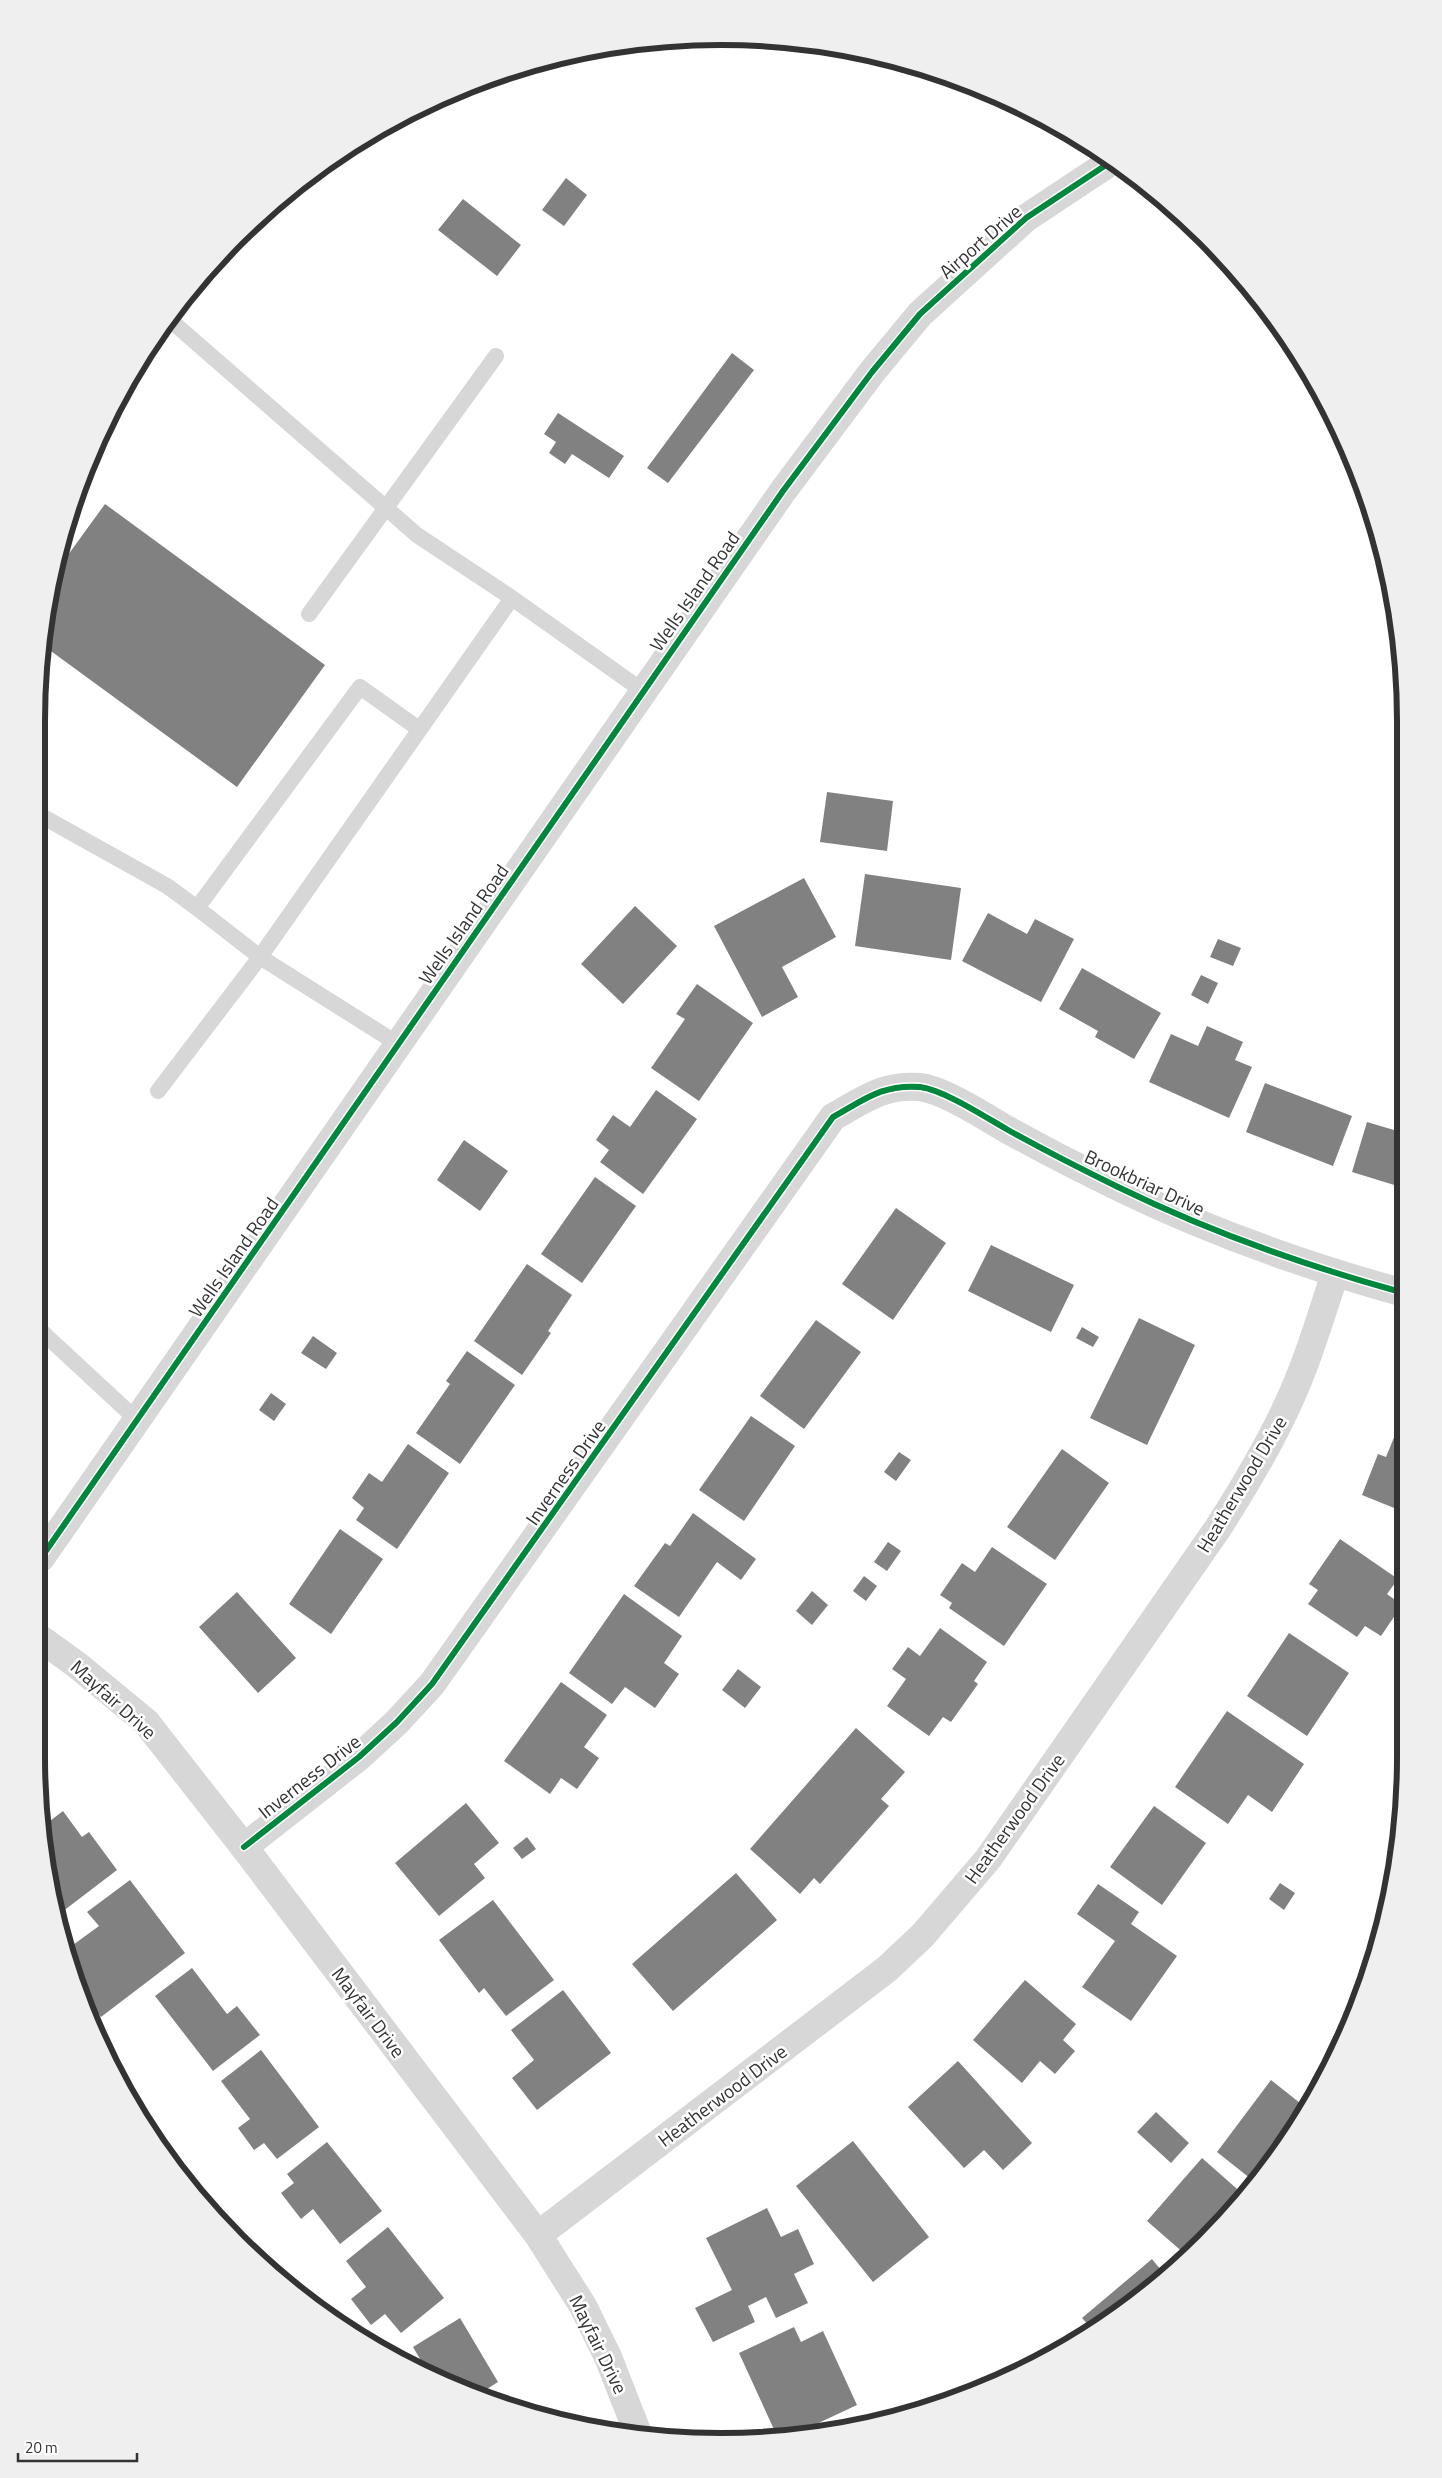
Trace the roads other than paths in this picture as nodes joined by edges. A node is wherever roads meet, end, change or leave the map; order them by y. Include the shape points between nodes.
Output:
1 (1106, 165) edge
2 (920, 314) joint
3 (174, 324) edge
4 (496, 356) dead end
5 (386, 506) junction
6 (512, 598) junction
7 (309, 614) dead end
8 (643, 691) junction
9 (419, 729) junction
10 (45, 818) edge
11 (197, 908) junction
12 (260, 956) junction
13 (398, 1044) junction
14 (882, 1090) joint
15 (158, 1091) dead end
16 (1335, 1274) junction
17 (1397, 1291) edge
18 (45, 1335) edge
19 (137, 1420) junction
20 (45, 1552) edge
21 (45, 1642) edge
22 (244, 1846) junction
23 (538, 2234) junction
24 (636, 2427) edge

1 - 2 street, Airport Drive via 1026,218
2 - 8 street, Wells Island Road via 783,490
3 - 5 lane
4 - 5 lane
5 - 6 lane via 417,535
5 - 7 lane
6 - 8 lane
6 - 9 lane
8 - 13 street, Wells Island Road
9 - 11 lane via 360,687
9 - 12 lane
10 - 11 lane via 167,886
11 - 12 lane
12 - 13 lane
12 - 15 lane
13 - 19 street, Wells Island Road
14 - 16 street, Brookbriar Drive via 922,1087 952,1099 1119,1188 1205,1226
14 - 22 street, Inverness Drive via 833,1117 432,1684 359,1757
16 - 17 street, Brookbriar Drive
16 - 23 street, Heatherwood Drive via 1309,1354 1287,1406 1248,1481 988,1859 923,1936 887,1969
18 - 19 lane
19 - 20 street, Wells Island Road
21 - 22 street, Mayfair Drive via 146,1722
22 - 23 street, Mayfair Drive
23 - 24 street, Mayfair Drive via 583,2306 608,2357

